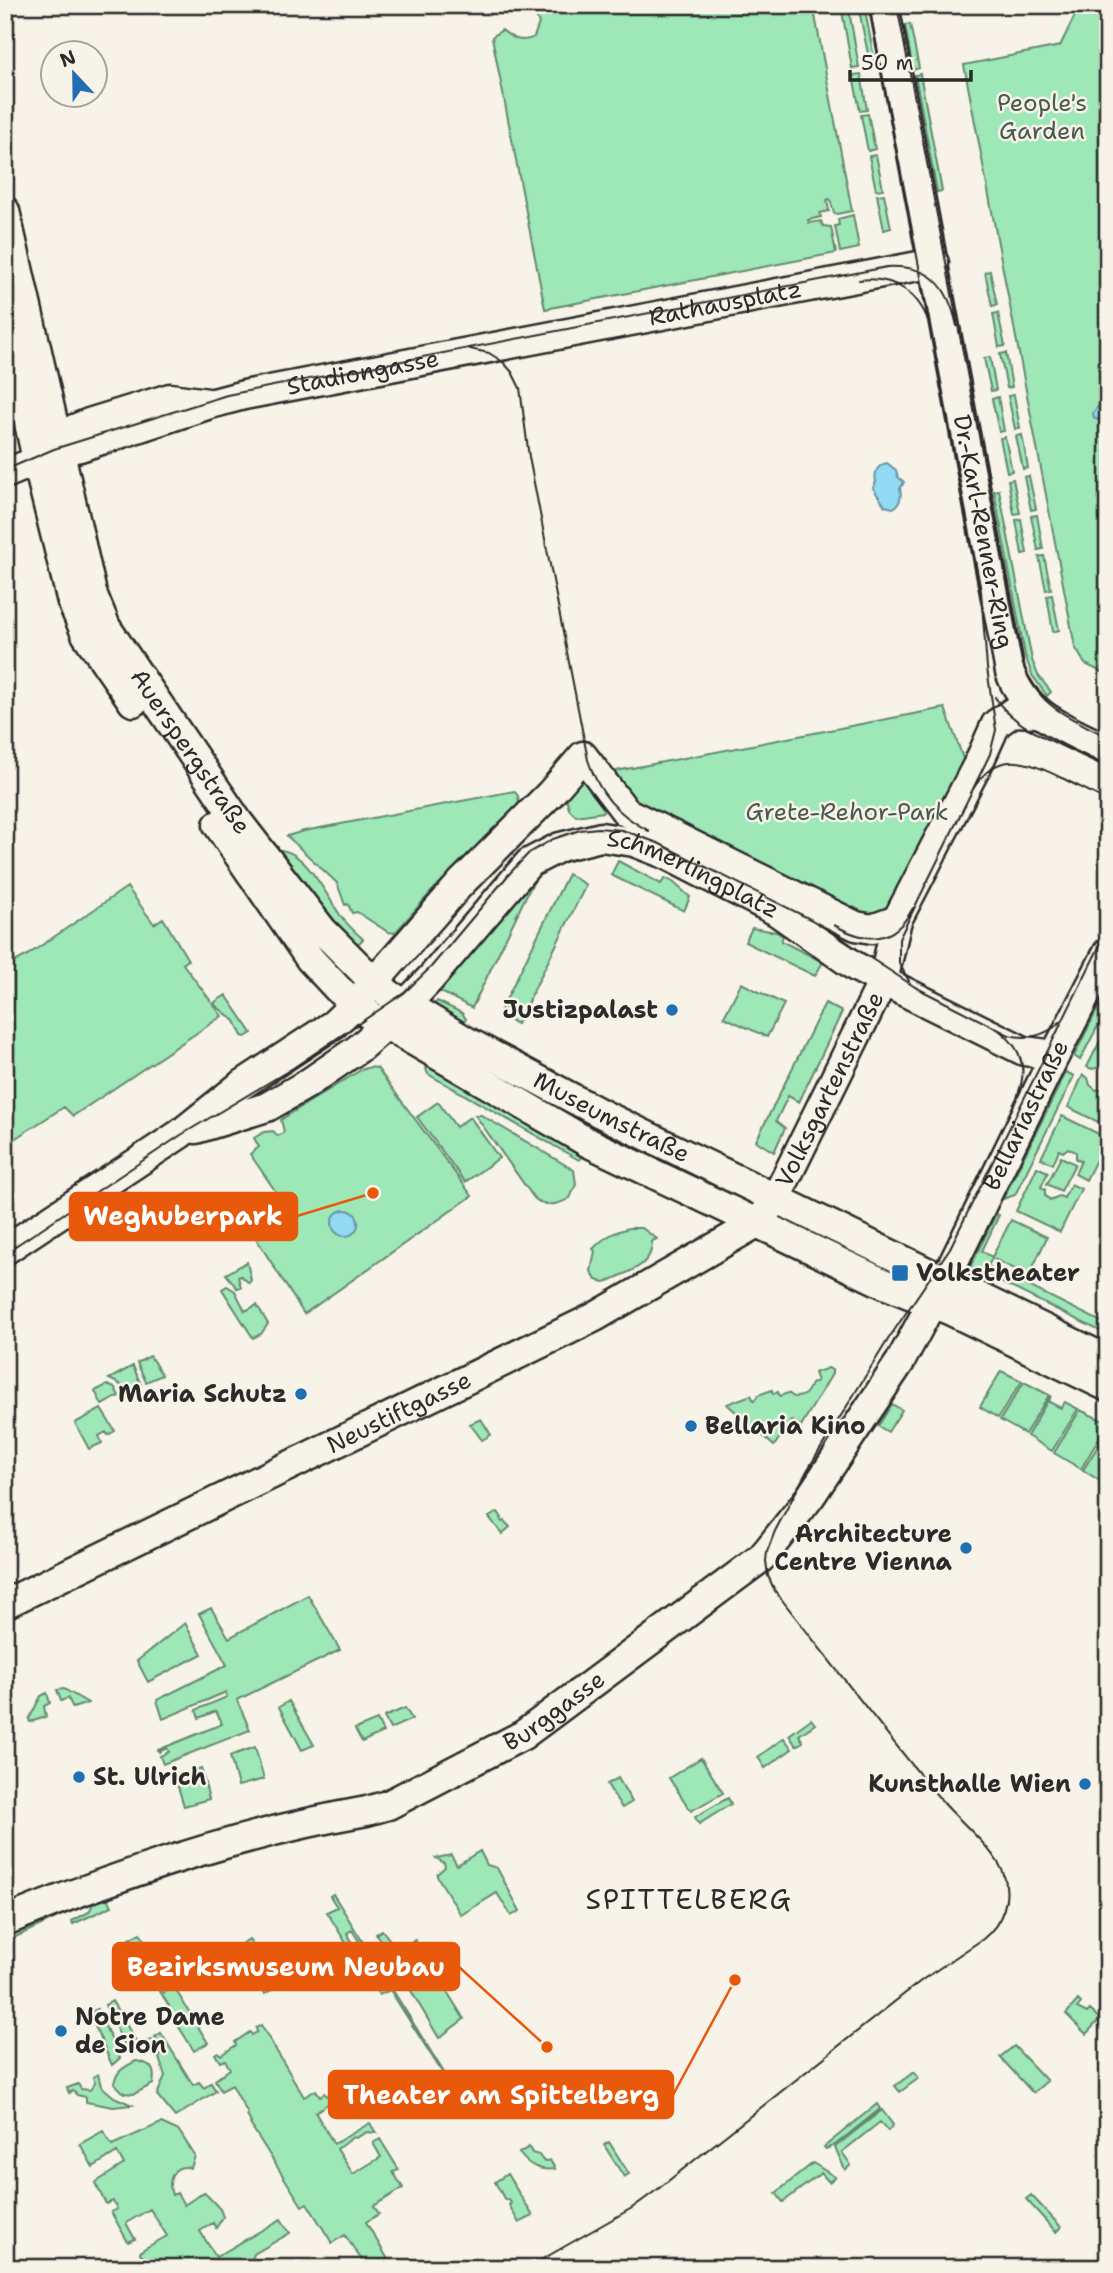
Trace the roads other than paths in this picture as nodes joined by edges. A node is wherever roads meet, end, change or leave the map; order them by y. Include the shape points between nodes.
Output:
1 (884, 5) edge
2 (5, 211) edge
3 (934, 263) junction
4 (5, 314) edge
5 (515, 341) joint
6 (49, 455) junction
7 (5, 474) edge
8 (1037, 713) junction
9 (1108, 750) edge
10 (897, 920) junction
11 (1108, 952) edge
12 (883, 981) junction
13 (374, 982) junction
14 (355, 1004) junction
15 (406, 1005) junction
16 (386, 1025) junction
17 (1055, 1055) junction
18 (180, 1134) junction
19 (776, 1198) junction
20 (821, 1220) junction
21 (757, 1223) junction
22 (5, 1250) edge
23 (939, 1291) junction
24 (1108, 1360) edge
25 (1108, 1387) edge
26 (5, 1604) edge
27 (5, 1921) edge

1 - 3 main road, Dr.-Karl-Renner-Ring
2 - 6 main road
3 - 5 main road, Rathausplatz
3 - 8 main road, Dr.-Karl-Renner-Ring via 1010,672 1019,693
4 - 6 main road
5 - 6 main road, Stadiongasse via 210,404 170,398 74,429
6 - 7 main road
6 - 13 main road, Auerspergstraße via 106,627 239,823 323,931
6 - 14 main road, Auerspergstraße via 72,602 86,635 297,941
8 - 9 main road, Dr.-Karl-Renner-Ring
8 - 10 main road via 1013,712 996,724
10 - 12 main road
10 - 13 main road, Schmerlingplatz via 872,929 856,926 626,812 583,756
11 - 17 main road, Bellariastraße
12 - 15 main road, Schmerlingplatz via 736,889 645,846 601,837 560,847 529,863
12 - 17 main road, Schmerlingplatz via 1024,1051
12 - 19 main road, Volksgartenstraße
13 - 14 main road
13 - 15 main road, Auerspergstraße
14 - 16 main road, Museumstraße
14 - 18 main road via 321,1034 240,1086
15 - 16 main road, Schmerlingplatz
15 - 19 main road, Museumstraße via 600,1113
16 - 18 main road, Schmerlingplatz via 345,1058 267,1107
16 - 21 main road, Museumstraße via 587,1142
17 - 23 main road, Bellariastraße
18 - 22 main road
19 - 20 main road, Museumstraße
19 - 21 main road, Neustiftgasse
20 - 21 main road, Museumstraße
20 - 23 main road, Museumstraße
21 - 23 main road, Museumstraße via 887,1285
21 - 26 main road, Neustiftgasse via 595,1317
23 - 24 main road
23 - 25 main road
23 - 27 main road, Burggasse via 900,1362 810,1497 761,1558 523,1735 388,1805 148,1866

